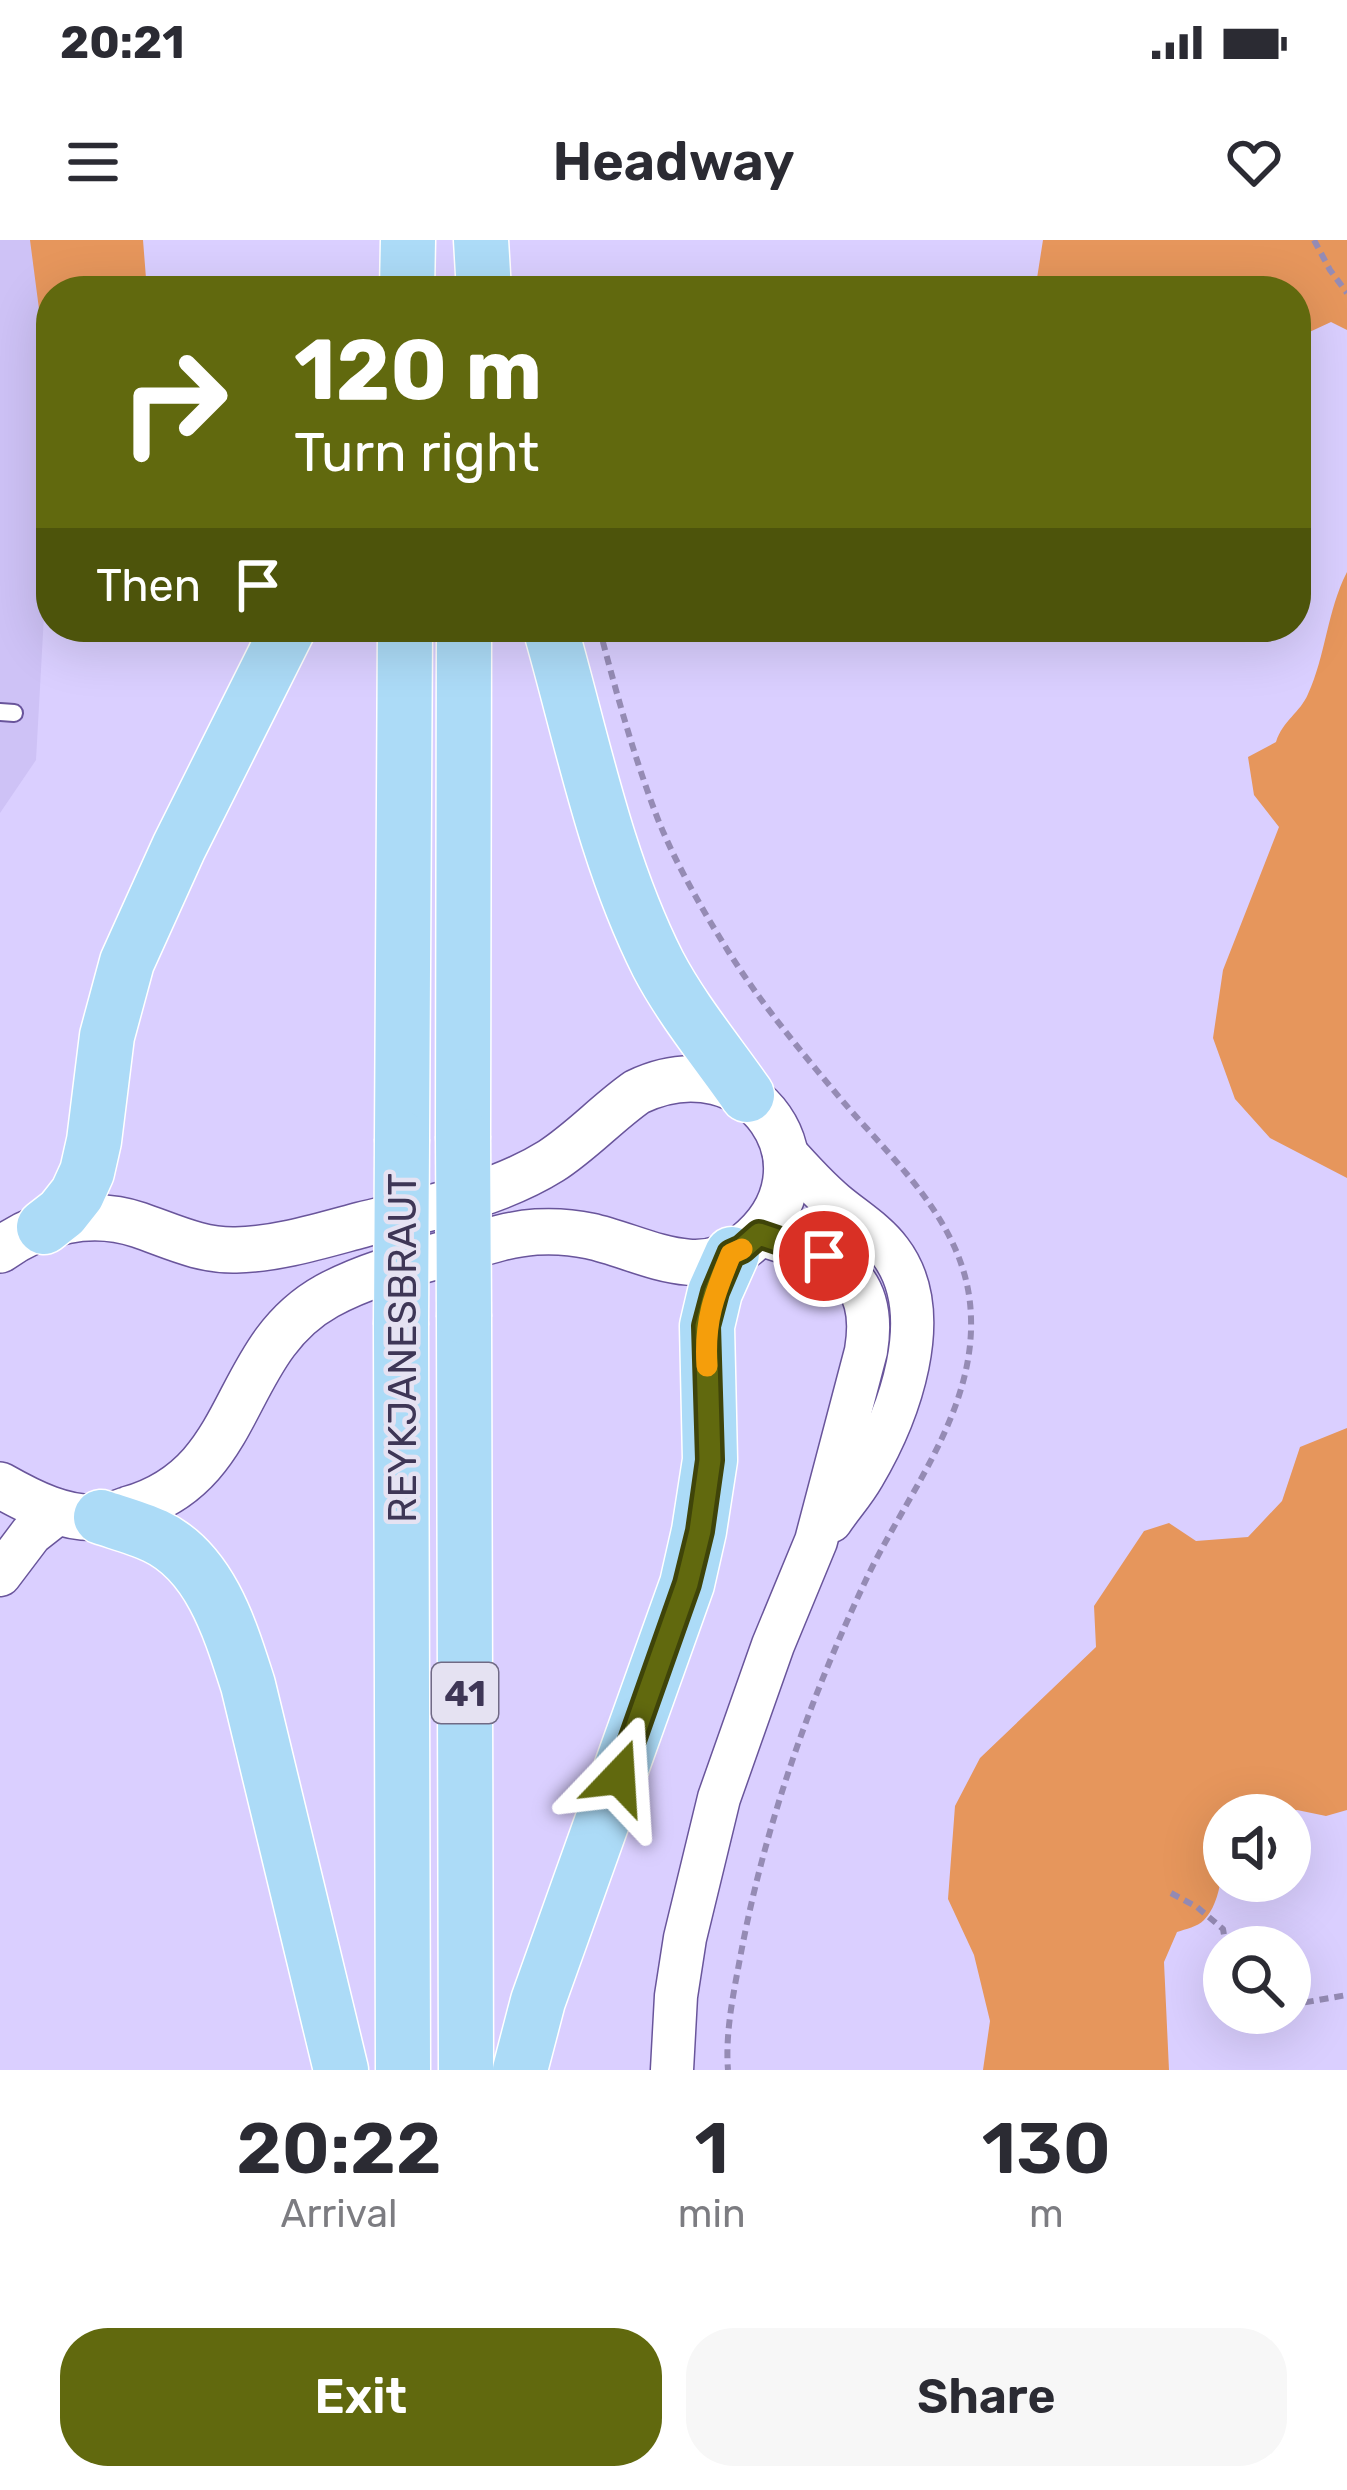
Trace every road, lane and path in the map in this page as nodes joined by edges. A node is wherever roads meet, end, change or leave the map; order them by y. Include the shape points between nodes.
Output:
1 (466, 240) edge
2 (481, 240) edge
3 (1314, 240) edge
4 (466, 276) edge
5 (483, 276) edge
6 (1347, 293) edge
7 (282, 642) edge
8 (405, 642) edge
9 (464, 642) edge
10 (554, 642) edge
11 (604, 642) edge
12 (747, 1095) junction
13 (784, 1151) junction
14 (22, 1238) edge
15 (745, 1244) junction
16 (0, 1484) edge
17 (80, 1515) junction
18 (816, 1541) junction
19 (0, 1575) edge
20 (1171, 1893) dead end
21 (1219, 1926) edge
22 (1347, 1995) edge
23 (1311, 2002) edge
24 (341, 2070) edge
25 (403, 2070) edge
26 (466, 2070) edge
27 (520, 2070) edge
28 (672, 2070) edge
29 (728, 2070) edge

1 - 4 highway
2 - 5 highway
3 - 6 path
7 - 14 highway via 128,962 107,1036 87,1172 62,1213
8 - 25 highway, REYKJANESBRAUT / 41, bridge
9 - 26 highway, REYKJANESBRAUT / 41, bridge
10 - 12 highway via 635,916 660,969
11 - 29 path via 655,812 688,880 779,1024 938,1212 963,1265 971,1318 950,1422 864,1583 782,1790 752,1897
12 - 13 main road via 777,1129
12 - 14 main road via 714,1079 652,1085 509,1184 266,1247 206,1247 99,1217
13 - 15 main road via 780,1200
13 - 18 street via 890,1250 913,1327 891,1418 862,1478
15 - 17 main road via 701,1262 665,1261 591,1236 535,1232 351,1285 277,1338 220,1442 188,1481 148,1504
15 - 18 street via 824,1256 857,1282 868,1312 866,1351
15 - 27 highway via 715,1292 706,1326 710,1460 687,1584
16 - 17 main road
17 - 19 street via 32,1534
17 - 24 highway via 159,1537 213,1595 259,1731
18 - 28 street via 719,1798 685,1938
20 - 21 path
22 - 23 path

